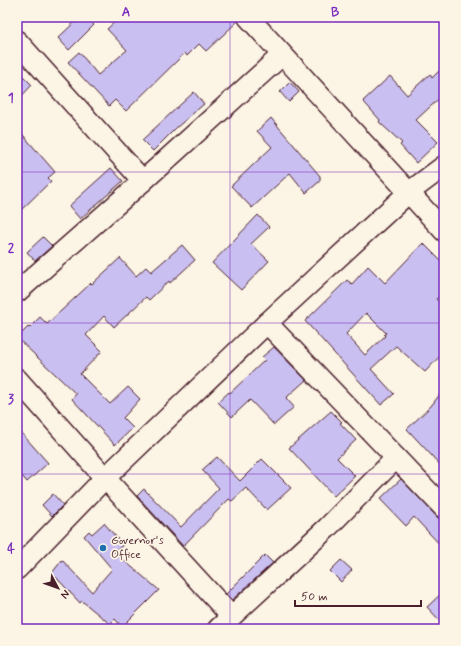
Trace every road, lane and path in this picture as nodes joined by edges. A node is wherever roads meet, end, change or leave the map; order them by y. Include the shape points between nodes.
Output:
1 (248, 17) edge
2 (17, 41) edge
3 (282, 55) junction
4 (444, 166) edge
5 (143, 181) junction
6 (408, 193) junction
7 (444, 231) edge
8 (17, 292) edge
9 (267, 323) junction
10 (17, 379) edge
11 (396, 458) junction
12 (105, 478) junction
13 (444, 508) edge
14 (17, 569) edge
15 (225, 622) edge

1 - 3 street
2 - 5 street
3 - 5 street
3 - 6 street
4 - 6 street
5 - 8 street
6 - 7 street
6 - 9 street
9 - 11 street
9 - 12 street
10 - 12 street
11 - 13 street
11 - 15 street via 327,528
12 - 14 street
12 - 15 street

